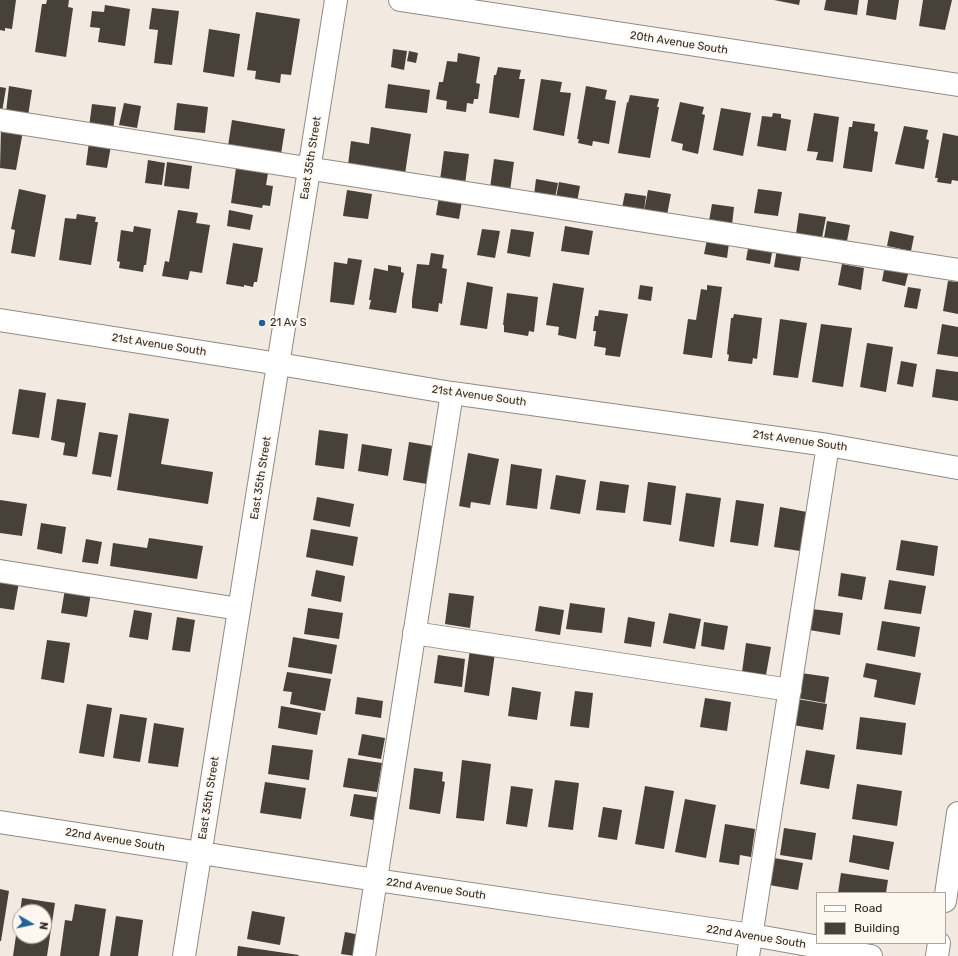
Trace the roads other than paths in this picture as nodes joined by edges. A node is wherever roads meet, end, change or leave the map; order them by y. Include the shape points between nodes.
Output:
1 (336, 0) edge
2 (400, 0) edge
3 (958, 85) edge
4 (0, 120) edge
5 (310, 169) junction
6 (958, 270) edge
7 (0, 320) edge
8 (279, 364) junction
9 (452, 393) junction
10 (828, 445) junction
11 (958, 468) edge
12 (0, 571) edge
13 (239, 609) junction
14 (414, 633) junction
15 (790, 690) junction
16 (958, 812) edge
17 (0, 822) edge
18 (200, 853) junction
19 (376, 880) junction
20 (946, 894) edge
21 (939, 944) edge
22 (750, 946) edge
23 (184, 956) edge
24 (364, 956) edge
25 (871, 956) edge
26 (937, 956) edge

1 - 5 street, East 35th Street
2 - 3 street, 20th Avenue South
4 - 5 street
5 - 6 street
5 - 8 street, East 35th Street
7 - 8 street, 21st Avenue South
8 - 9 street, 21st Avenue South
8 - 13 street, East 35th Street
9 - 10 street, 21st Avenue South
9 - 14 street
10 - 11 street, 21st Avenue South
10 - 15 street
12 - 13 street
13 - 18 street, East 35th Street
14 - 15 street
14 - 19 street
15 - 22 street
16 - 20 street
17 - 18 street, 22nd Avenue South
18 - 19 street, 22nd Avenue South
18 - 23 street, East 35th Street
19 - 22 street, 22nd Avenue South
19 - 24 street
21 - 26 street
22 - 25 street, 22nd Avenue South

